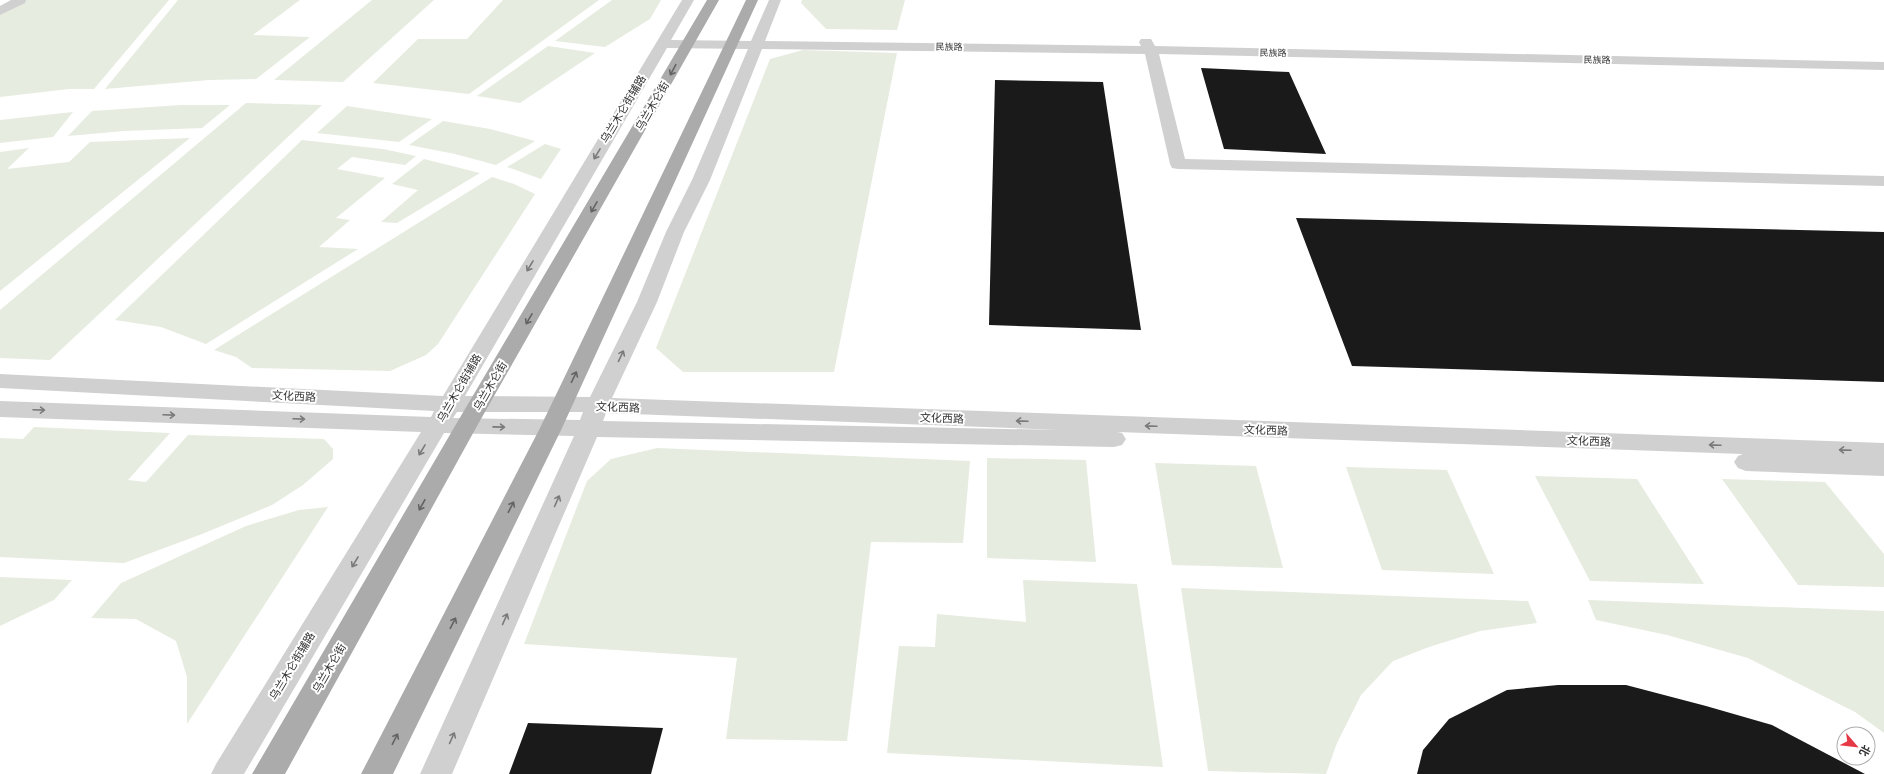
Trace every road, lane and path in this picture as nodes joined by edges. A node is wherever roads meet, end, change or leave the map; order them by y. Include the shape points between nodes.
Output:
1 (20, 0) edge
2 (688, 0) edge
3 (713, 0) edge
4 (752, 0) edge
5 (775, 0) edge
6 (0, 11) edge
7 (678, 38) junction
8 (733, 39) junction
9 (758, 40) junction
10 (1148, 46) junction
11 (1875, 60) edge
12 (1884, 66) edge
13 (1884, 78) edge
14 (1884, 182) edge
15 (0, 381) edge
16 (480, 403) junction
17 (449, 404) junction
18 (560, 404) junction
19 (597, 406) junction
20 (0, 409) edge
21 (438, 424) junction
22 (466, 426) junction
23 (551, 428) junction
24 (589, 428) junction
25 (1884, 451) edge
26 (1884, 467) edge
27 (227, 774) edge
28 (268, 774) edge
29 (377, 774) edge
30 (436, 774) edge

1 - 6 street
2 - 7 street, 乌兰木仑街辅路
3 - 7 main road, 乌兰木仑街
4 - 8 main road
5 - 9 street
7 - 8 street, 民族路
7 -> 16 main road, 乌兰木仑街 via 663,88
7 -> 17 street, 乌兰木仑街辅路
8 - 9 street, 民族路
18 -> 8 main road via 607,311
9 - 10 street, 民族路
19 -> 9 street via 701,180
10 - 11 street, 民族路
10 - 11 street, 民族路 via 1851,56
10 - 14 street via 1178,164
11 - 12 street
11 - 13 street
15 - 17 street, 文化西路
16 - 17 street, 文化西路
16 - 18 street, 文化西路
16 - 22 main road, 乌兰木仑街
17 - 21 street, 乌兰木仑街辅路
18 - 19 street, 文化西路
18 - 23 main road
19 - 24 street
25 -> 19 street, 文化西路
20 -> 21 street, 文化西路
21 - 22 street, 文化西路
21 -> 27 street, 乌兰木仑街辅路
22 -> 23 street, 文化西路
22 -> 28 main road, 乌兰木仑街
23 - 24 street, 文化西路
29 -> 23 main road
24 - 26 street, 文化西路 via 1292,443
30 -> 24 street

